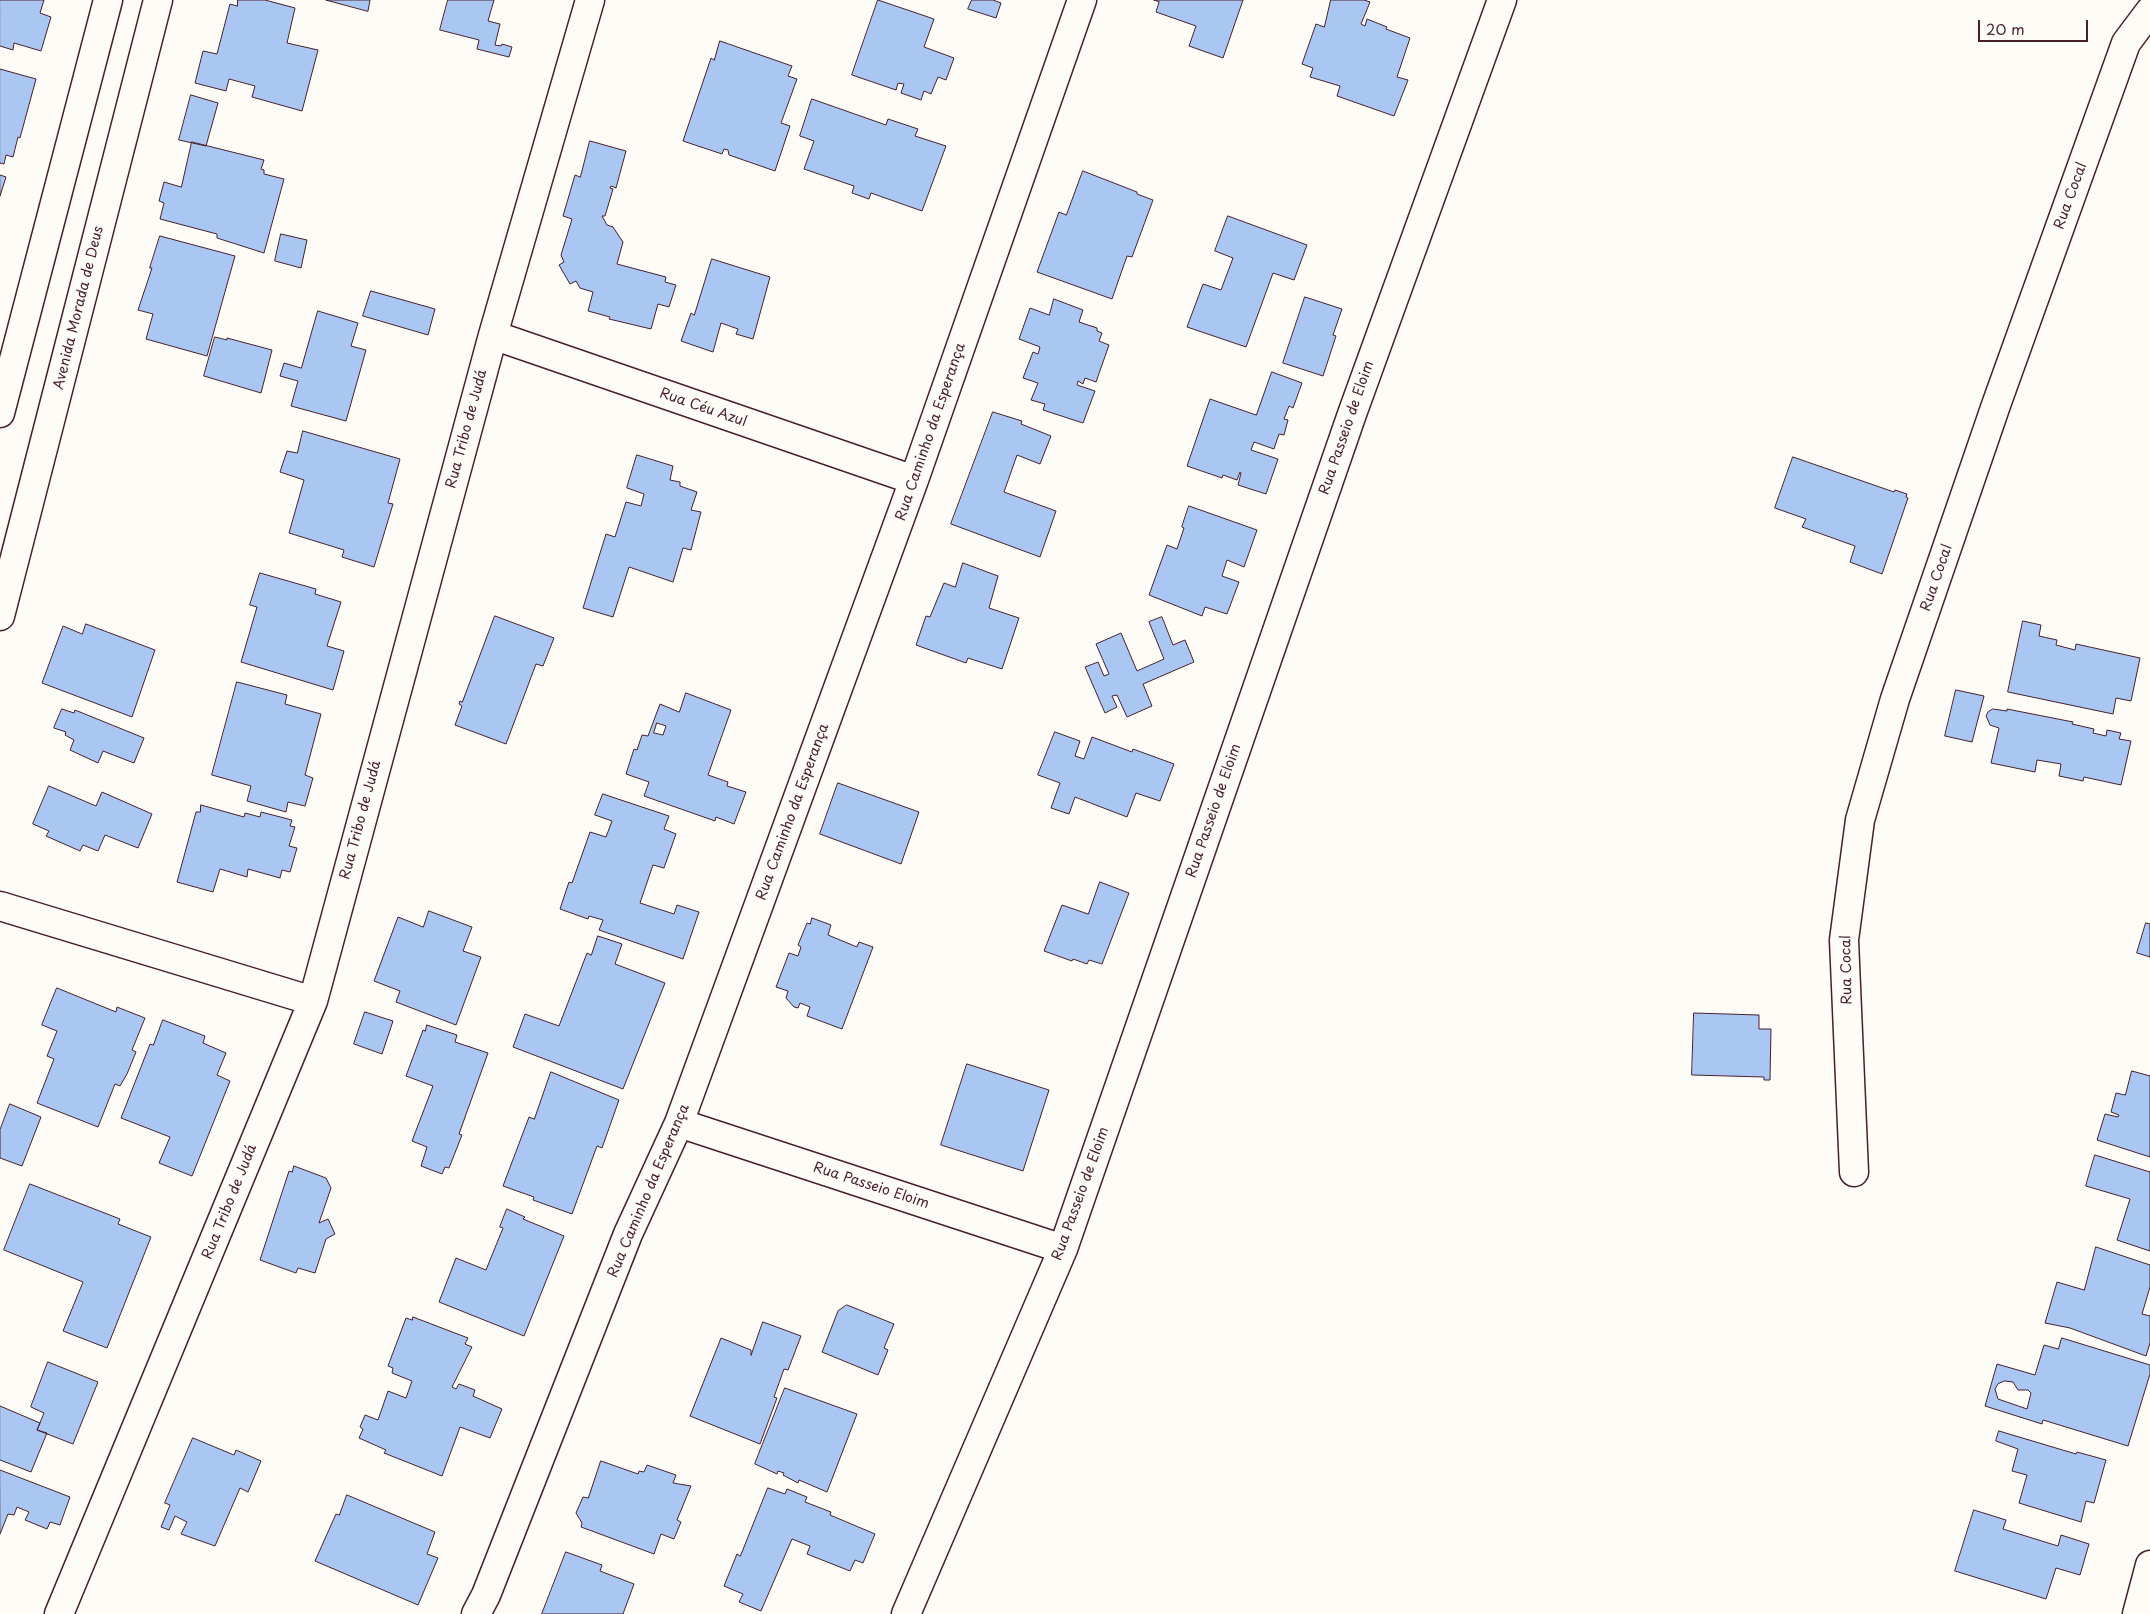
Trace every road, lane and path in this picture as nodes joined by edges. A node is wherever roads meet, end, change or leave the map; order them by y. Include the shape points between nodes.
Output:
1 (108, 0) edge
2 (158, 0) edge
3 (590, 0) edge
4 (1082, 0) edge
5 (1502, 0) edge
6 (2150, 11) edge
7 (493, 335) junction
8 (0, 413) edge
9 (914, 480) junction
10 (0, 616) edge
11 (0, 906) edge
12 (313, 1001) junction
13 (679, 1123) junction
14 (1854, 1172) dead end
15 (1063, 1249) junction
16 (2150, 1565) edge
17 (59, 1614) edge
18 (476, 1614) edge
19 (906, 1614) edge
20 (2137, 1614) edge

1 - 8 street
2 - 10 street, Avenida Morada de Deus
3 - 7 street, Rua Tribo de Judá
4 - 9 street, Rua Caminho da Esperança
5 - 15 street, Rua Passeio de Eloim via 1352,414
6 - 14 street, Rua Cocal via 2126,43 2003,386 1895,700 1860,820 1844,940
7 - 9 street, Rua Céu Azul
7 - 12 street, Rua Tribo de Judá
9 - 13 street, Rua Caminho da Esperança
11 - 12 street
12 - 17 street, Rua Tribo de Judá
13 - 15 street, Rua Passeio Eloim
13 - 18 street, Rua Caminho da Esperança via 628,1234
15 - 19 street, Rua Passeio de Eloim
16 - 20 street

